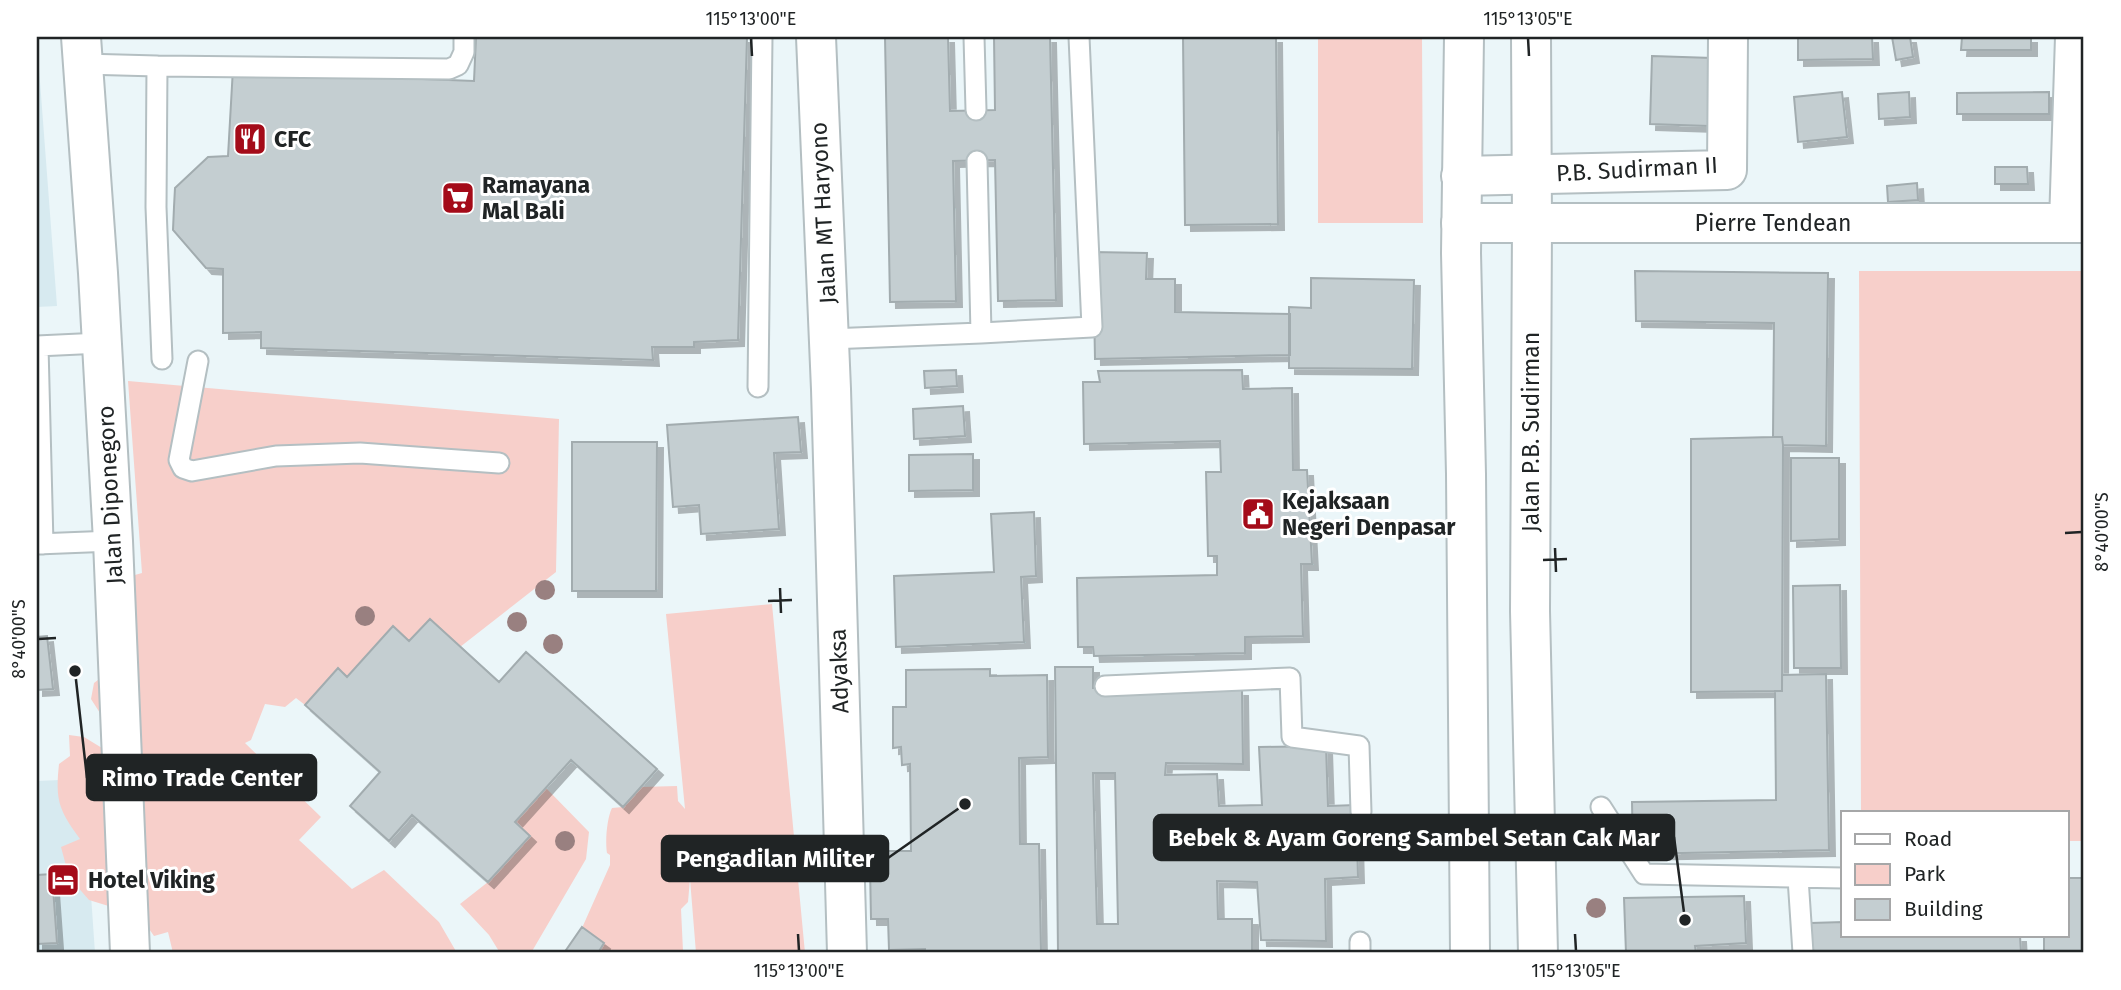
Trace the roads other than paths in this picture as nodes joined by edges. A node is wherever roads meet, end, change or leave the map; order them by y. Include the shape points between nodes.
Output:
1 (464, 37) edge
2 (762, 37) edge
3 (816, 37) edge
4 (974, 37) edge
5 (1079, 37) edge
6 (1464, 37) edge
7 (1531, 37) edge
8 (1728, 37) edge
9 (2075, 37) edge
10 (82, 50) edge
11 (157, 66) junction
12 (976, 110) dead end
13 (977, 161) dead end
14 (1531, 174) junction
15 (1461, 176) junction
16 (1461, 223) junction
17 (2076, 223) edge
18 (1532, 224) junction
19 (981, 333) junction
20 (829, 339) junction
21 (101, 343) junction
22 (37, 346) edge
23 (162, 359) dead end
24 (198, 361) dead end
25 (758, 387) dead end
26 (831, 389) joint
27 (499, 463) dead end
28 (113, 541) junction
29 (40, 544) edge
30 (1105, 686) dead end
31 (1601, 807) dead end
32 (1361, 813) dead end
33 (1798, 878) junction
34 (1841, 878) edge
35 (130, 953) edge
36 (847, 953) edge
37 (1470, 953) edge
38 (1538, 953) edge
39 (1803, 953) edge

1 - 11 lane via 458,65 449,69
2 - 25 lane
3 - 20 main road, Jalan MT Haryono
4 - 12 lane
5 - 19 lane via 1092,327
6 - 15 main road
7 - 14 main road, Jalan P.B. Sudirman
8 - 14 main road, P.B. Sudirman II via 1727,170
9 - 17 main road
10 - 11 lane
10 - 21 main road, Jalan Diponegoro
11 - 23 lane
13 - 19 lane
14 - 15 main road, P.B. Sudirman II
14 - 18 main road, Jalan P.B. Sudirman
15 - 16 main road
16 - 18 main road, Pierre Tendean
16 - 37 main road
17 - 18 main road, Pierre Tendean
18 - 38 main road, Jalan P.B. Sudirman via 1530,611
19 - 20 lane
20 - 26 main road, Jalan MT Haryono
21 - 22 lane
21 - 28 main road, Jalan Diponegoro
22 - 29 lane
24 - 27 lane via 180,460 183,468 192,471 275,456 360,453
26 - 36 main road, Adyaksa
28 - 29 lane
28 - 35 main road, Jalan Diponegoro
30 - 32 lane via 1290,678 1292,737 1359,746
31 - 33 lane via 1644,874
33 - 34 lane
33 - 39 lane

